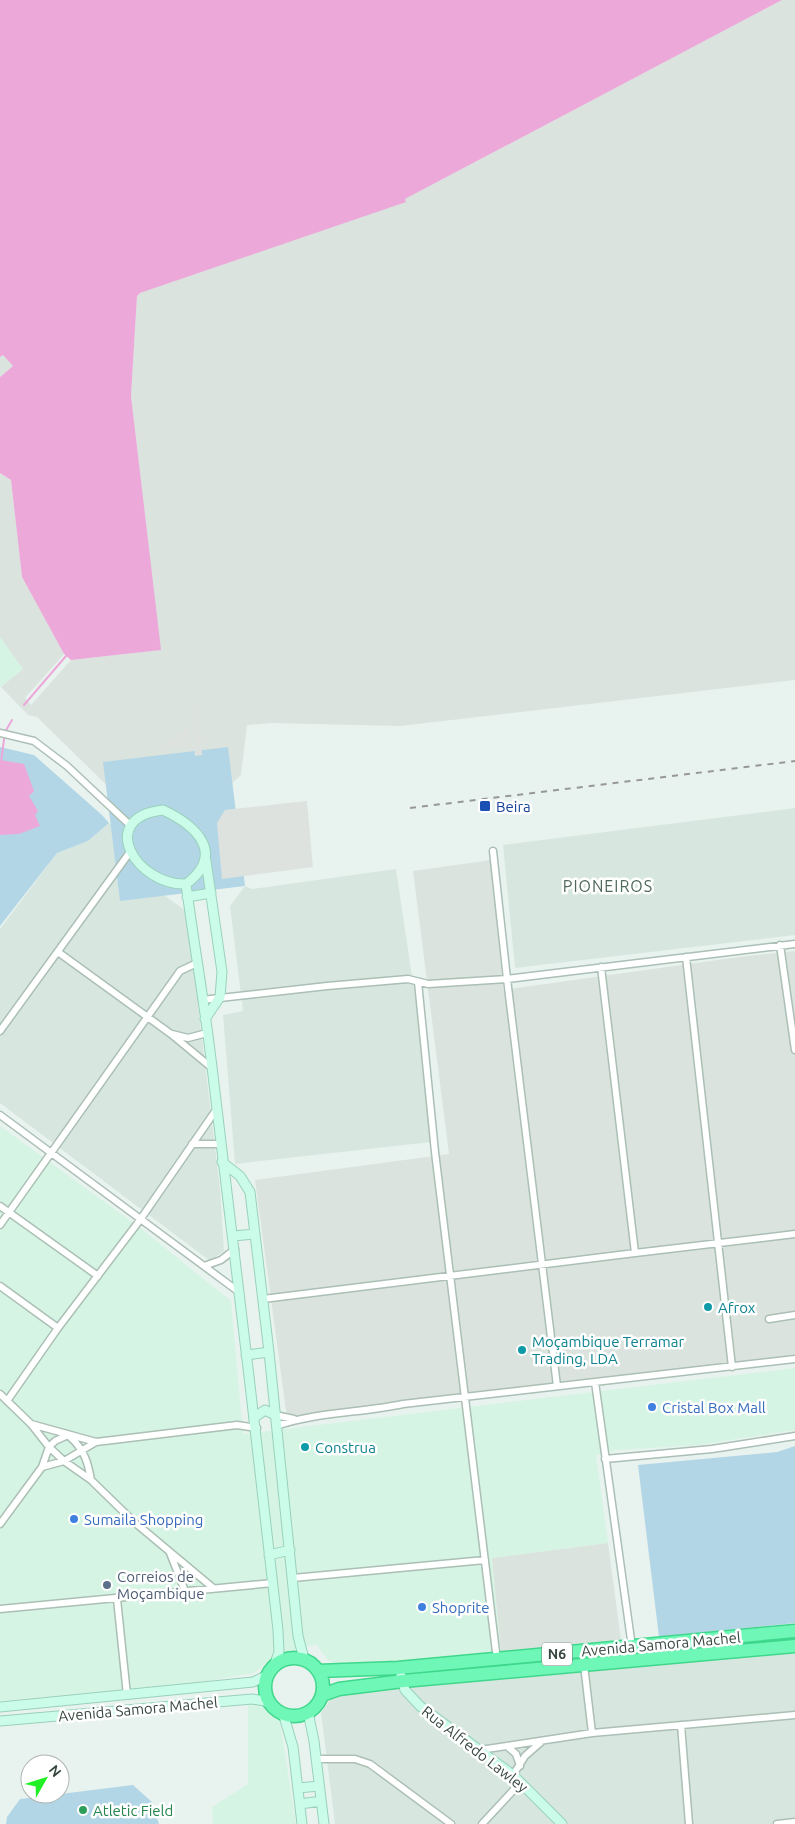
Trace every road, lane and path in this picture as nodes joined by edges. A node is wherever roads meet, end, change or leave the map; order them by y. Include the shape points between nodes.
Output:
1 (0, 733) edge
2 (131, 826) junction
3 (493, 851) dead end
4 (130, 852) junction
5 (205, 858) junction
6 (186, 884) junction
7 (211, 893) junction
8 (188, 897) junction
9 (795, 944) edge
10 (780, 945) junction
11 (58, 952) junction
12 (686, 957) junction
13 (197, 963) junction
14 (601, 967) junction
15 (507, 979) junction
16 (418, 982) junction
17 (220, 997) junction
18 (202, 1000) junction
19 (148, 1018) junction
20 (205, 1019) junction
21 (0, 1031) edge
22 (207, 1033) junction
23 (171, 1034) junction
24 (795, 1050) edge
25 (212, 1068) junction
26 (216, 1110) junction
27 (0, 1115) edge
28 (192, 1144) junction
29 (220, 1144) junction
30 (51, 1154) junction
31 (222, 1162) junction
32 (0, 1206) edge
33 (9, 1213) junction
34 (140, 1220) junction
35 (0, 1224) edge
36 (255, 1234) junction
37 (795, 1234) edge
38 (233, 1236) junction
39 (717, 1243) junction
40 (235, 1249) junction
41 (635, 1253) junction
42 (544, 1264) junction
43 (204, 1266) junction
44 (451, 1275) junction
45 (98, 1276) junction
46 (0, 1286) edge
47 (239, 1292) junction
48 (263, 1299) junction
49 (795, 1315) edge
50 (769, 1319) dead end
51 (58, 1328) junction
52 (269, 1352) junction
53 (246, 1354) junction
54 (795, 1359) edge
55 (732, 1367) junction
56 (596, 1382) junction
57 (558, 1386) junction
58 (0, 1394) edge
59 (466, 1398) junction
60 (7, 1401) junction
61 (275, 1415) junction
62 (255, 1417) junction
63 (295, 1419) junction
64 (31, 1424) junction
65 (237, 1425) junction
66 (266, 1430) junction
67 (68, 1435) junction
68 (795, 1436) edge
69 (96, 1442) junction
70 (49, 1447) junction
71 (82, 1450) junction
72 (605, 1459) junction
73 (64, 1461) junction
74 (42, 1467) junction
75 (91, 1480) junction
76 (0, 1524) edge
77 (290, 1550) junction
78 (170, 1552) junction
79 (269, 1555) junction
80 (485, 1560) junction
81 (293, 1578) junction
82 (273, 1583) junction
83 (212, 1587) junction
84 (185, 1591) junction
85 (117, 1599) junction
86 (0, 1609) edge
87 (795, 1631) edge
88 (638, 1646) junction
89 (795, 1646) edge
90 (615, 1649) junction
91 (304, 1659) junction
92 (647, 1659) junction
93 (497, 1660) junction
94 (538, 1662) junction
95 (616, 1662) junction
96 (584, 1665) junction
97 (398, 1668) junction
98 (463, 1669) junction
99 (271, 1670) junction
100 (318, 1671) junction
101 (403, 1681) junction
102 (127, 1695) junction
103 (322, 1695) junction
104 (0, 1707) edge
105 (278, 1710) junction
106 (308, 1712) junction
107 (795, 1716) edge
108 (0, 1722) edge
109 (681, 1725) junction
110 (592, 1734) junction
111 (541, 1742) junction
112 (508, 1746) junction
113 (480, 1750) junction
114 (317, 1759) junction
115 (520, 1766) junction
116 (517, 1778) junction
117 (319, 1786) junction
118 (298, 1788) junction
119 (321, 1801) junction
120 (300, 1804) junction
121 (326, 1822) edge
122 (795, 1822) edge
123 (302, 1824) edge
124 (451, 1824) edge
125 (482, 1824) edge
126 (562, 1824) edge
127 (689, 1824) edge
128 (777, 1824) edge

1 - 2 street via 34,741 67,766
2 - 4 street via 127,844
2 - 5 street via 144,813 163,810 197,832 204,845
3 - 15 street
4 - 6 street via 143,868 157,878 171,885
4 - 11 street
5 - 6 street via 202,869
5 - 7 street
6 - 8 street
7 - 8 street
7 - 17 street via 222,972
8 - 13 street
9 - 10 street
10 - 12 street
10 - 24 street
11 - 19 street
11 - 21 street
12 - 14 street
12 - 39 street
13 - 18 street
13 - 19 street via 180,970
14 - 15 street
14 - 41 street
15 - 16 street
15 - 42 street
16 - 17 street via 327,986
16 - 44 street
17 - 18 street
17 - 20 street
18 - 20 street
19 - 23 street
19 - 30 street
20 - 22 street
22 - 23 street via 188,1038
22 - 25 street
23 - 25 street
25 - 26 street
26 - 28 street
26 - 29 street
27 - 30 street
28 - 29 street
28 - 34 street
29 - 31 street
30 - 33 street
30 - 34 street
31 - 36 street via 245,1182 250,1192
31 - 38 street
32 - 33 street
33 - 35 street
33 - 45 street
34 - 43 street
34 - 45 street
36 - 38 street
36 - 48 street
37 - 39 street
38 - 40 street
39 - 41 street
39 - 55 street
40 - 43 street via 221,1260
40 - 47 street
41 - 42 street
42 - 44 street
42 - 57 street
43 - 47 street
44 - 48 street
44 - 59 street
45 - 51 street
46 - 51 street
47 - 53 street
48 - 52 street
49 - 50 street
51 - 60 street
52 - 53 street
52 - 61 street
53 - 62 street
54 - 55 street
55 - 56 street
56 - 57 street
56 - 72 street
57 - 59 street
58 - 60 street
59 - 63 street
59 - 80 street
60 - 64 street
61 - 62 street via 264,1410
61 - 63 street
61 - 66 street
62 - 65 street
62 - 66 street
63 - 66 street
64 - 67 street
64 - 70 street
65 - 66 street
65 - 69 street
66 - 77 street
66 - 79 street
67 - 69 street
67 - 70 street
67 - 71 street
68 - 72 street via 712,1449
69 - 71 street
70 - 73 street
70 - 74 street
71 - 73 street
71 - 75 street via 88,1460
72 - 88 street
73 - 74 street
73 - 75 street
74 - 76 street
75 - 78 street
77 - 79 street
77 - 81 street
78 - 83 street
78 - 84 street
79 - 82 street
80 - 81 street
80 - 93 street
81 - 91 street via 298,1636
82 - 83 street
82 - 99 street via 279,1652
83 - 84 street
84 - 85 street
85 - 86 street
85 - 102 street
87 - 88 highway, Avenida Samora Machel / N6
88 - 90 highway, Avenida Samora Machel / N6
88 - 92 highway
89 - 92 highway, Avenida Samora Machel / N6
90 - 94 highway, Avenida Samora Machel / N6
90 - 95 highway
91 - 99 highway via 286,1659
91 - 100 highway
92 - 95 highway, Avenida Samora Machel / N6
93 - 94 highway, Avenida Samora Machel / N6
93 - 98 highway, Avenida Samora Machel / N6
94 - 96 highway, Avenida Samora Machel / N6
94 - 98 highway, Avenida Samora Machel / N6
95 - 96 highway, Avenida Samora Machel / N6
96 - 110 street
97 - 98 highway, Avenida Samora Machel / N6
97 - 100 highway, Avenida Samora Machel / N6
97 - 101 street, Rua Alfredo Lawley
98 - 101 highway, Avenida Samora Machel / N6
99 - 102 street, Avenida Samora Machel via 253,1682
99 - 105 highway via 266,1689
100 - 103 highway via 323,1684
101 - 103 highway, Avenida Samora Machel / N6 via 339,1689
101 - 113 street, Rua Alfredo Lawley via 405,1690 420,1706
102 - 104 street, Avenida Samora Machel
103 - 106 highway
105 - 106 highway via 299,1715
105 - 108 street, Avenida Samora Machel via 265,1701 252,1699
105 - 118 street via 293,1747
106 - 114 street
107 - 109 street
109 - 110 street
109 - 127 street
110 - 111 street
111 - 112 street
111 - 115 street via 525,1756
112 - 113 street
112 - 115 street via 516,1754
113 - 116 street, Rua Alfredo Lawley
114 - 117 street
114 - 124 street via 355,1759 370,1764
115 - 116 street
116 - 125 street
116 - 126 street, Rua Alfredo Lawley
117 - 118 street
117 - 119 street
118 - 120 street
119 - 120 street
119 - 121 street
120 - 123 street
122 - 128 street

